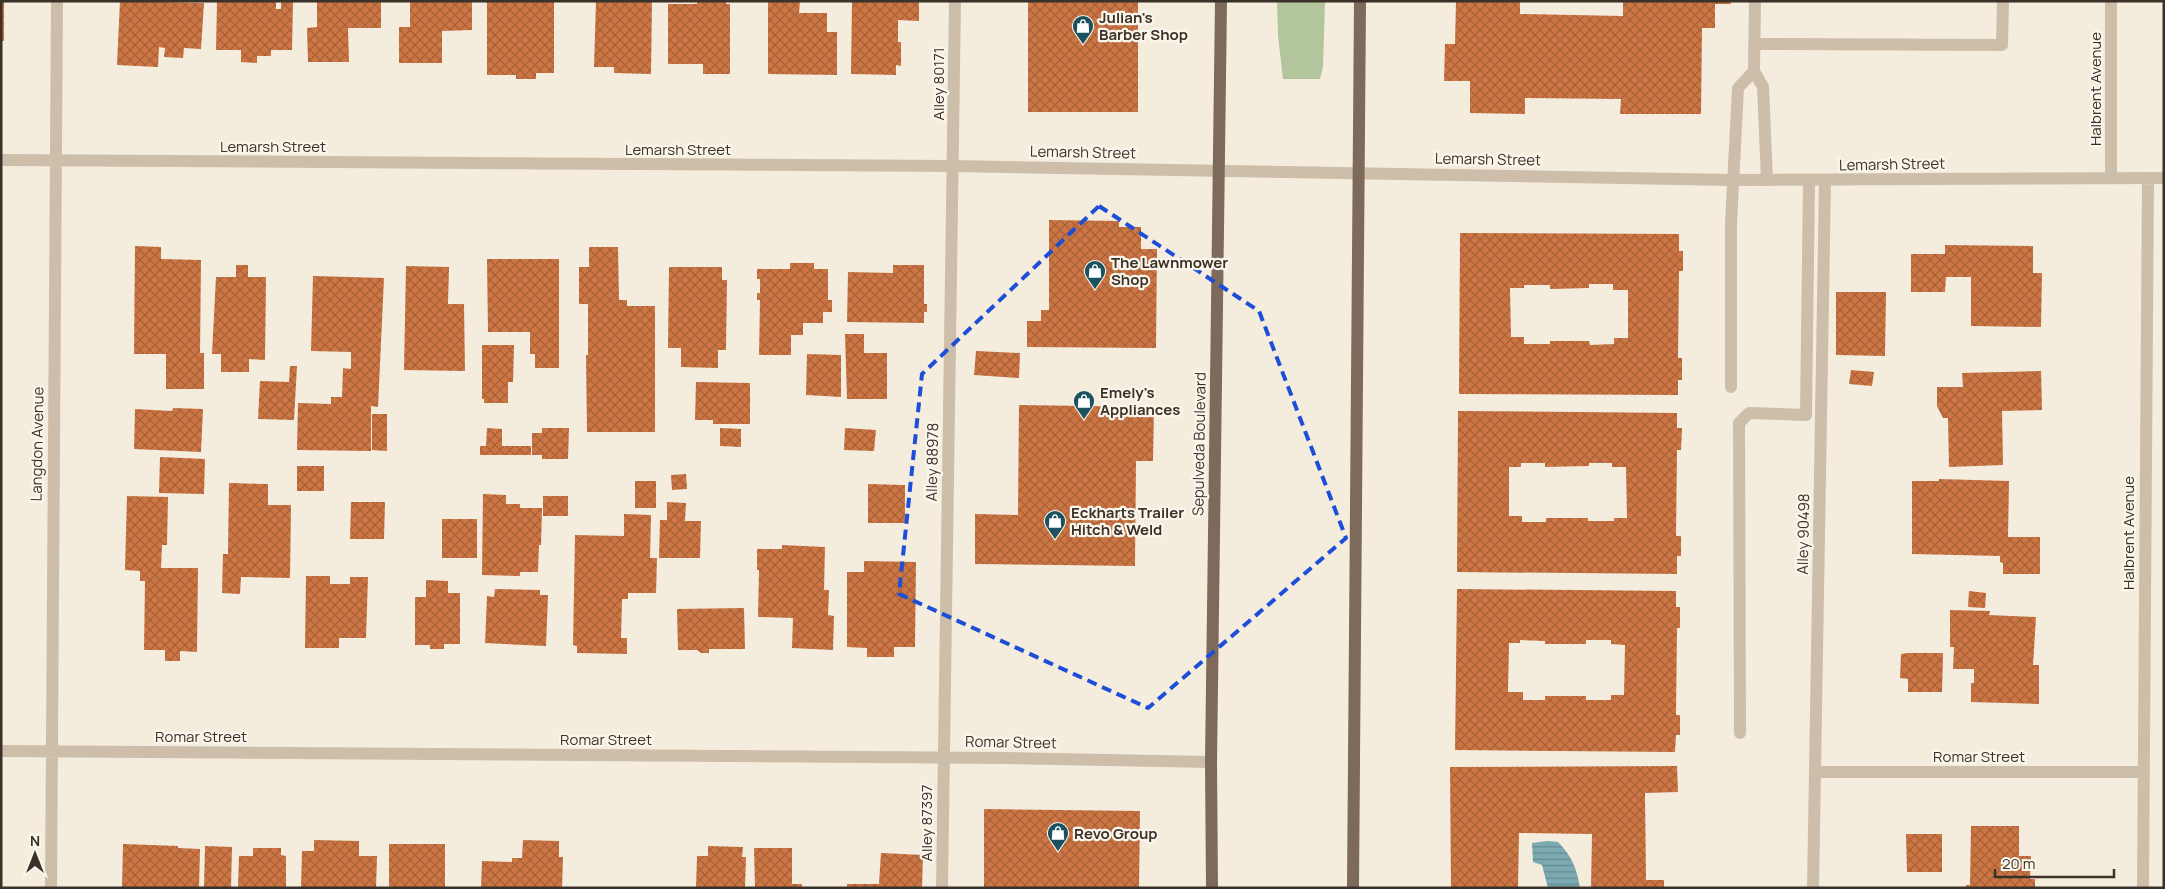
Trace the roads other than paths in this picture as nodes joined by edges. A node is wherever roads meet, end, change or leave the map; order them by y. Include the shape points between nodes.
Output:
1 (57, 1) edge
2 (955, 1) edge
3 (1221, 1) edge
4 (1360, 1) edge
5 (1754, 1) edge
6 (2003, 1) edge
7 (2111, 1) edge
8 (1754, 44) junction
9 (1754, 71) junction
10 (1, 160) edge
11 (56, 161) junction
12 (953, 166) junction
13 (1218, 170) junction
14 (1360, 173) junction
15 (2111, 177) junction
16 (2148, 178) junction
17 (2164, 178) edge
18 (1733, 180) junction
19 (1767, 180) junction
20 (1809, 180) junction
21 (1825, 181) junction
22 (1731, 387) dead end
23 (1740, 733) dead end
24 (1, 750) edge
25 (51, 751) junction
26 (943, 758) junction
27 (1211, 762) junction
28 (1816, 772) junction
29 (2143, 772) junction
30 (51, 888) edge
31 (942, 888) edge
32 (1212, 888) edge
33 (1353, 888) edge
34 (1813, 888) edge
35 (2143, 888) edge

1 - 11 street, Langdon Avenue
2 - 12 street, Alley 80171
3 - 13 main road, Sepulveda Boulevard
4 - 14 main road
5 - 8 street
6 - 8 street via 2002,45
7 - 15 street, Halbrent Avenue
8 - 9 street
9 - 18 street via 1738,88
9 - 19 street via 1763,86
10 - 11 street, Lemarsh Street
11 - 12 street, Lemarsh Street
11 - 25 street, Langdon Avenue
12 - 13 street, Lemarsh Street
12 - 26 street, Alley 88978
13 - 14 street, Lemarsh Street
13 - 27 main road, Sepulveda Boulevard
14 - 18 street, Lemarsh Street
14 - 33 main road
15 - 16 street, Lemarsh Street
15 - 21 street, Lemarsh Street
16 - 17 street, Lemarsh Street
16 - 29 street, Halbrent Avenue
18 - 19 street, Lemarsh Street
18 - 22 street
19 - 20 street, Lemarsh Street
20 - 21 street, Lemarsh Street
20 - 23 street via 1806,414 1749,413 1739,423
21 - 28 street, Alley 90498
24 - 25 street, Romar Street
25 - 26 street, Romar Street
25 - 30 street, Langdon Avenue
26 - 27 street, Romar Street
26 - 31 street, Alley 87397
27 - 32 main road, Sepulveda Boulevard
28 - 29 street, Romar Street
28 - 34 street, Alley 90498
29 - 35 street, Halbrent Avenue

